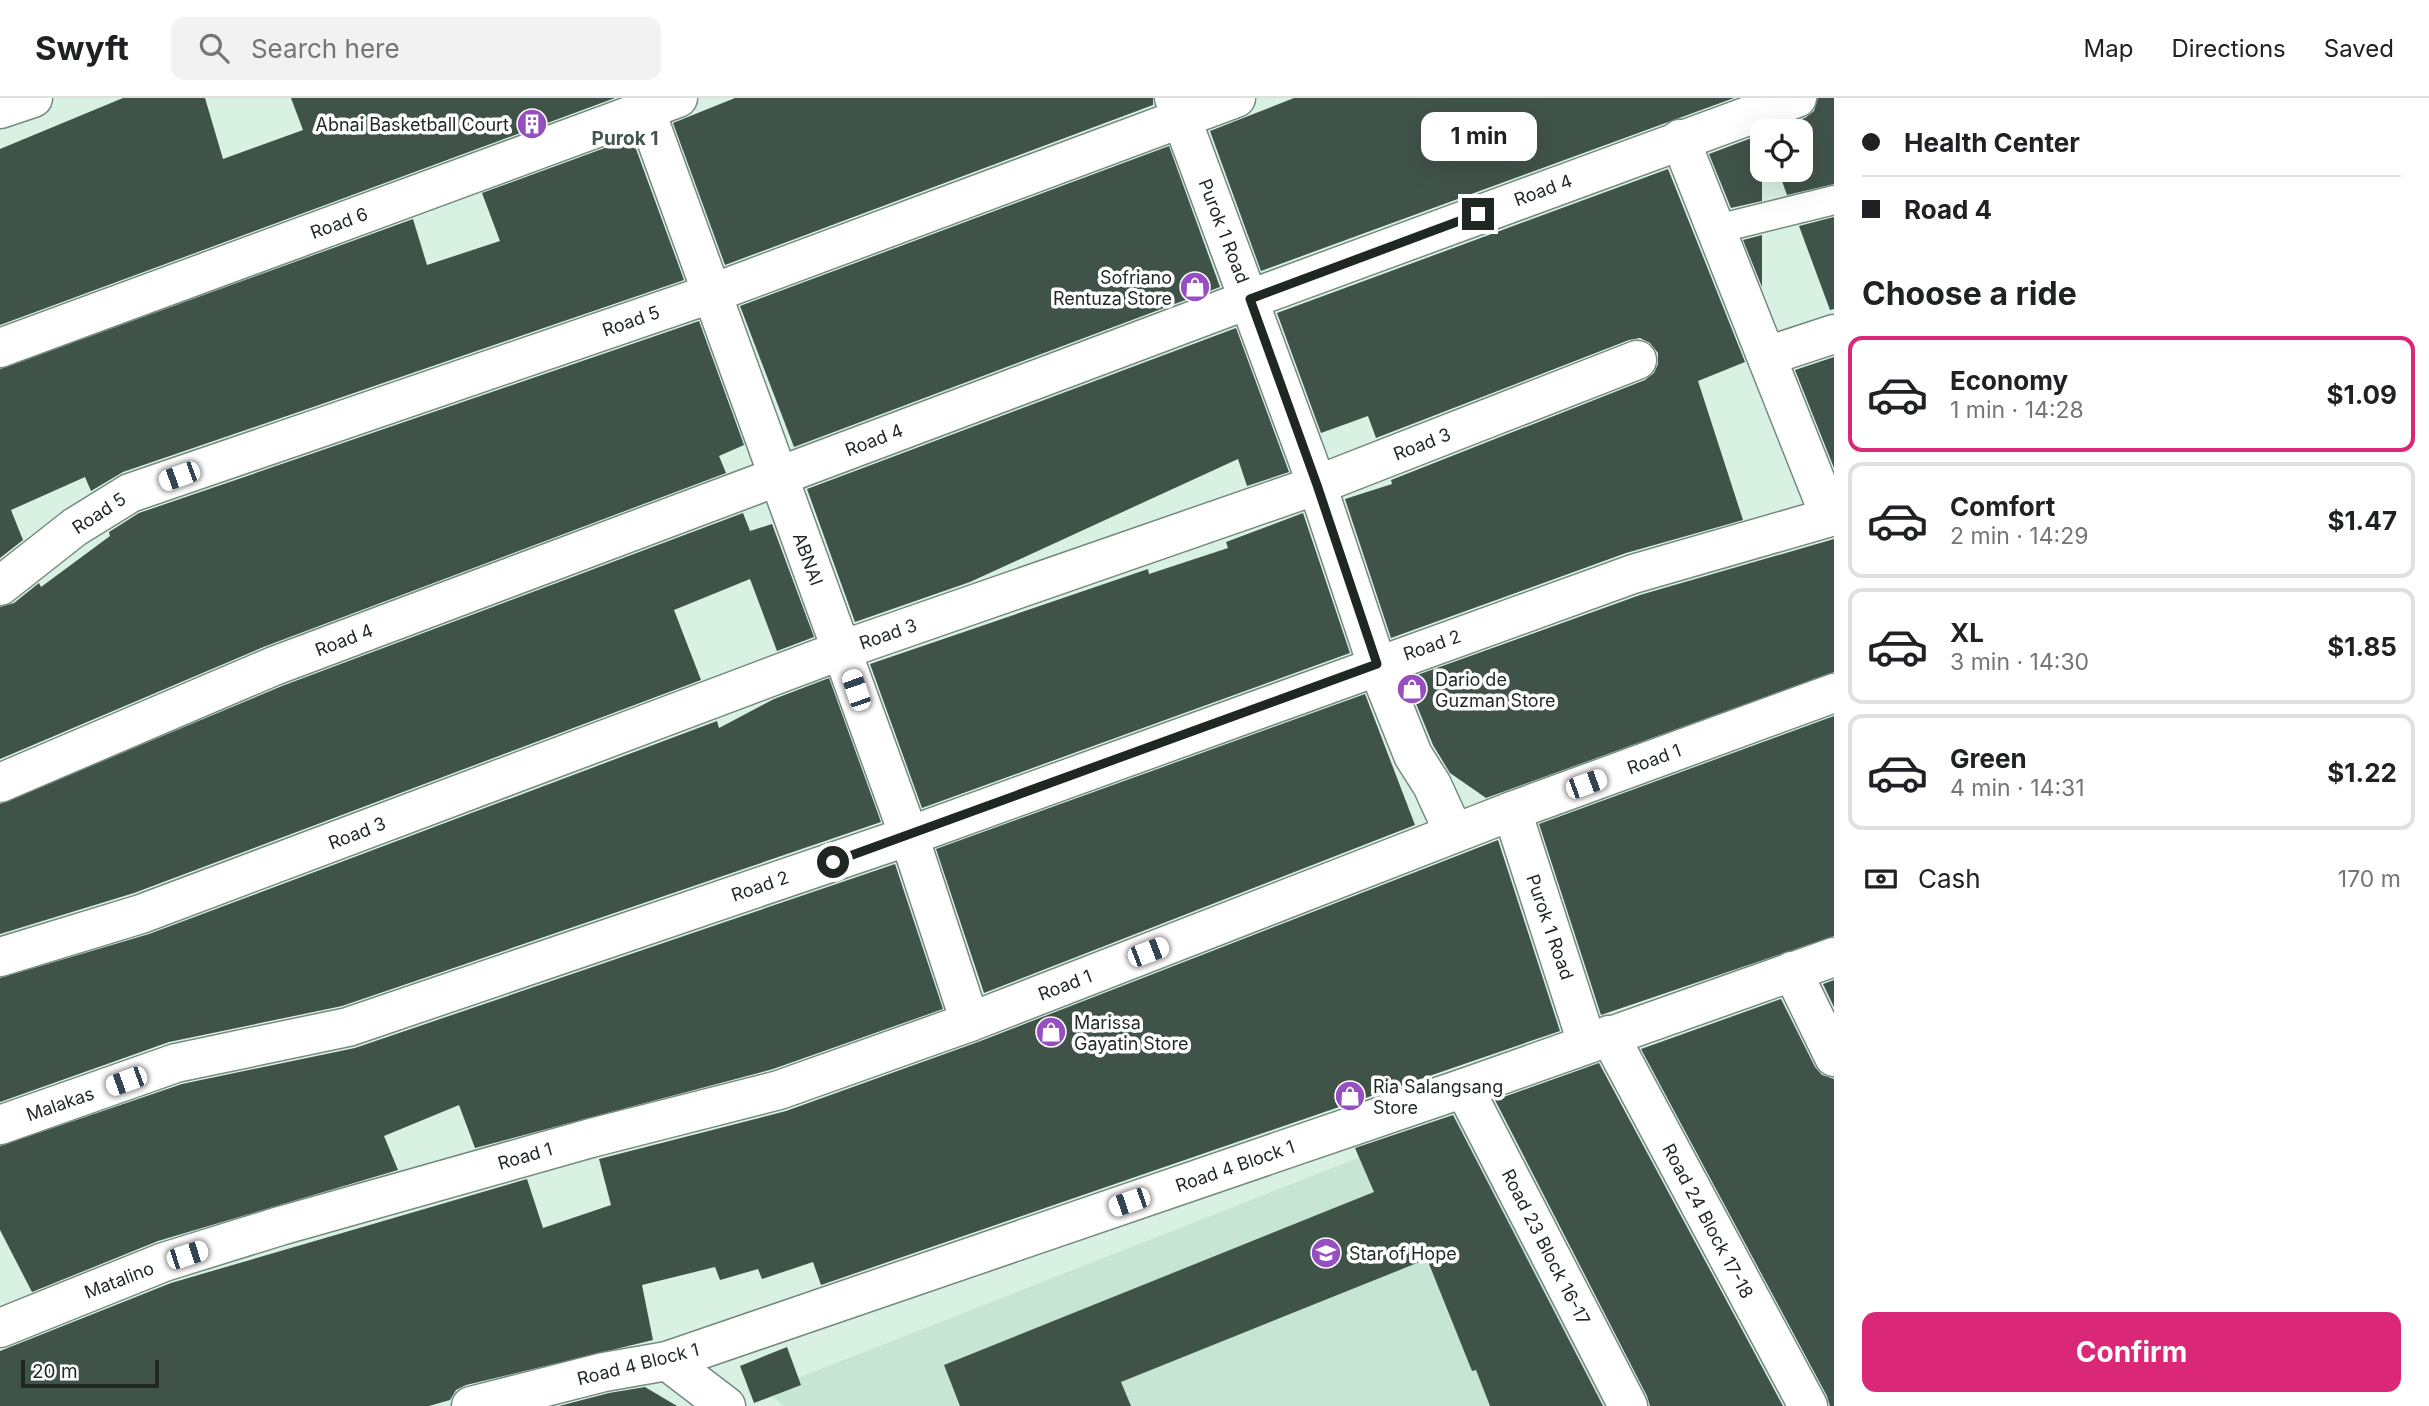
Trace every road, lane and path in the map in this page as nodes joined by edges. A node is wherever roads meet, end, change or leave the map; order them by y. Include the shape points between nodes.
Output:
1 (33, 98) edge
2 (1236, 98) edge
3 (1797, 98) edge
4 (655, 102) edge
5 (0, 109) edge
6 (1178, 109) edge
7 (1680, 139) junction
8 (1834, 200) edge
9 (1717, 229) junction
10 (710, 294) junction
11 (1250, 299) junction
12 (1834, 334) edge
13 (0, 348) edge
14 (1767, 356) junction
15 (1637, 360) dead end
16 (778, 476) junction
17 (1317, 485) junction
18 (1832, 516) edge
19 (0, 586) edge
20 (842, 650) junction
21 (1377, 664) junction
22 (1834, 693) edge
23 (0, 783) edge
24 (1511, 811) junction
25 (1454, 833) junction
26 (909, 835) junction
27 (0, 957) edge
28 (1834, 957) edge
29 (1791, 971) junction
30 (970, 1022) junction
31 (1598, 1039) junction
32 (1834, 1057) edge
33 (200, 1058) joint
34 (1464, 1088) junction
35 (0, 1125) edge
36 (280, 1226) joint
37 (0, 1328) edge
38 (667, 1360) junction
39 (477, 1405) edge
40 (726, 1406) edge
41 (1628, 1406) edge
42 (1808, 1406) edge

1 - 5 street
2 - 6 street, Road 5
3 - 7 street, Road 4
4 - 10 street, ABNAI
4 - 13 street, Road 6
6 - 10 street, Road 5
6 - 11 street, Purok 1 Road
7 - 9 street
7 - 11 street, Road 4
8 - 9 lane
9 - 14 street
10 - 16 street, ABNAI
10 - 19 street, Road 5 via 130,493 75,527
11 - 16 street, Road 4
11 - 17 street, Purok 1 Road
12 - 14 street
14 - 18 street
15 - 17 street, Road 3
16 - 20 street, ABNAI
16 - 23 street, Road 4 via 274,666
17 - 20 street, Road 3
17 - 21 street, Purok 1 Road
18 - 21 street, Road 2 via 1633,574
20 - 26 street, ABNAI
20 - 27 street, Road 3 via 141,914
21 - 25 street, Purok 1 Road via 1413,755
21 - 26 street, Road 2
22 - 24 street, Road 1
24 - 25 street, Road 1
24 - 31 street, Purok 1 Road
25 - 30 street, Road 1
26 - 30 street, ABNAI
26 - 33 street, Road 2 via 348,1027
28 - 29 street, Road 4 Block 1
29 - 31 street, Road 4 Block 1
29 - 32 street
30 - 36 street, Road 1 via 779,1090
31 - 34 street, Road 4 Block 1
31 - 42 street, Road 24 Block 17-18
33 - 35 street, Malakas
34 - 38 street, Road 4 Block 1
34 - 41 street, Road 23 Block 16-17
36 - 37 street, Matalino via 164,1262
38 - 39 street, Road 4 Block 1
38 - 40 street

